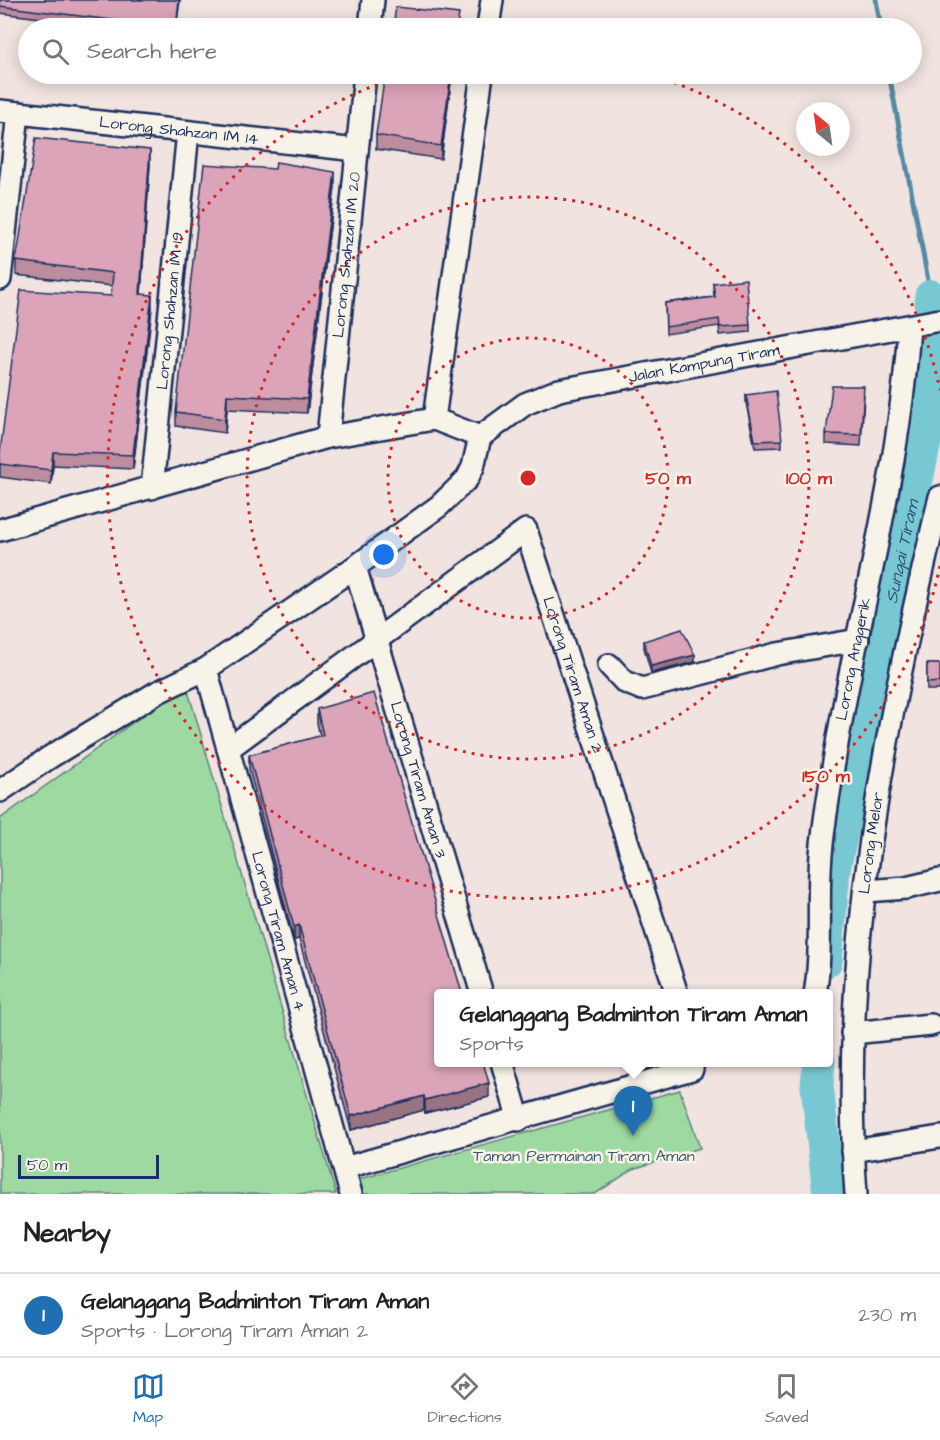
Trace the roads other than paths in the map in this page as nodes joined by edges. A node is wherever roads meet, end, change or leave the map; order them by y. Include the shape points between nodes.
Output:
1 (372, 0) edge
2 (492, 0) edge
3 (371, 18) edge
4 (489, 18) edge
5 (364, 84) edge
6 (481, 84) edge
7 (9, 112) edge
8 (188, 132) junction
9 (357, 150) junction
10 (0, 279) edge
11 (923, 324) edge
12 (434, 419) junction
13 (328, 437) junction
14 (480, 437) junction
15 (152, 488) junction
16 (940, 497) edge
17 (0, 530) edge
18 (355, 567) junction
19 (377, 638) junction
20 (858, 640) junction
21 (609, 665) dead end
22 (206, 669) junction
23 (228, 749) junction
24 (0, 791) edge
25 (940, 880) edge
26 (867, 891) junction
27 (481, 989) edge
28 (676, 989) edge
29 (816, 989) edge
30 (931, 1025) dead end
31 (852, 1033) junction
32 (503, 1067) edge
33 (689, 1067) edge
34 (519, 1120) junction
35 (940, 1137) edge
36 (853, 1151) junction
37 (344, 1168) junction
38 (351, 1194) edge
39 (856, 1194) edge

1 - 3 street
2 - 4 street
5 - 9 street, Lorong Shahzan IM 20
6 - 12 street
7 - 8 street, Lorong Shahzan IM 14
7 - 10 street
8 - 9 street, Lorong Shahzan IM 14
8 - 15 street, Lorong Shahzan IM 19
9 - 13 street, Lorong Shahzan IM 20
11 - 14 street, Jalan Kampung Tiram via 559,390 525,404
11 - 20 street, Lorong Anggerik via 907,369 894,465
12 - 13 street
12 - 14 street
13 - 15 street
14 - 18 street via 473,467 455,493
15 - 17 street
16 - 26 street, Lorong Melor via 907,635 876,798
18 - 19 street, Lorong Tiram Aman 3
18 - 22 street
19 - 23 street
19 - 27 street, Lorong Tiram Aman 3
19 - 28 street, Lorong Tiram Aman 2 via 526,530
20 - 21 street via 766,657 642,689 625,682
20 - 29 street, Lorong Anggerik via 820,868
22 - 23 street, Lorong Tiram Aman 4
22 - 24 street via 156,693
23 - 37 street, Lorong Tiram Aman 4
25 - 26 street
26 - 31 street, Lorong Melor
30 - 31 street
31 - 36 street, Lorong Melor
32 - 34 street
33 - 34 street
34 - 37 street
35 - 36 street
36 - 39 street, Lorong Melor
37 - 38 street, Lorong Tiram Aman 4

